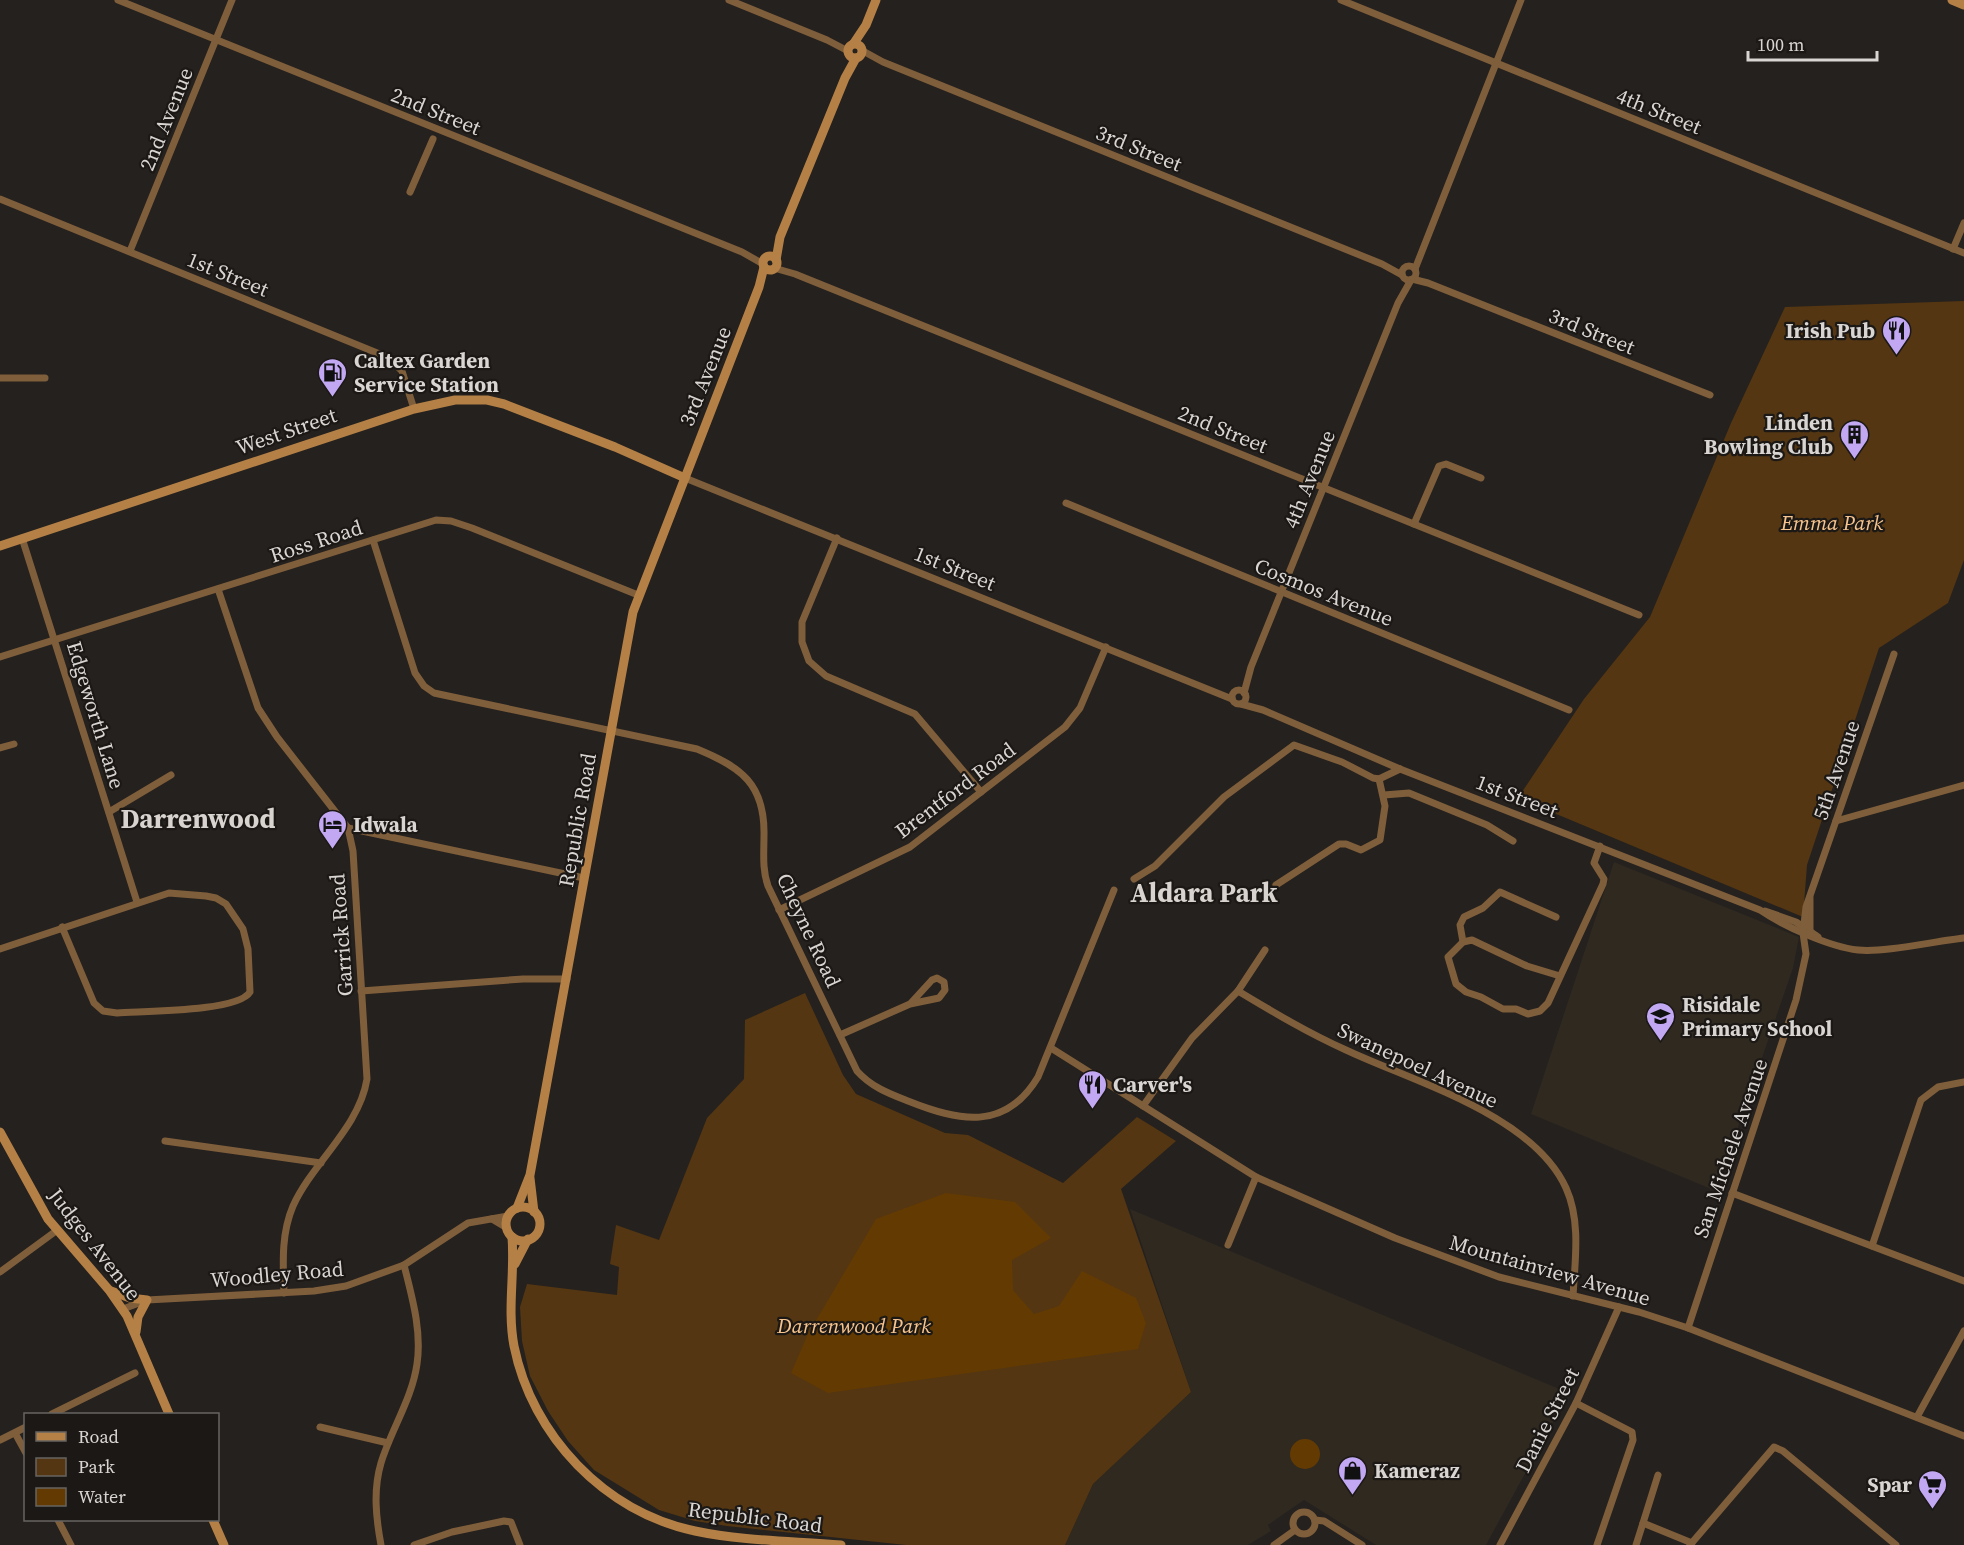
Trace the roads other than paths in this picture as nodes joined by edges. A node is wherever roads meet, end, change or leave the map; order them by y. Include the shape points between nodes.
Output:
1 (118, 0) edge
2 (232, 0) edge
3 (729, 0) edge
4 (876, 0) edge
5 (1341, 0) edge
6 (1521, 0) edge
7 (1952, 0) edge
8 (1964, 5) edge
9 (216, 39) junction
10 (855, 51) junction
11 (1497, 63) junction
12 (433, 139) dead end
13 (410, 192) dead end
14 (0, 199) edge
15 (1964, 224) edge
16 (1953, 249) junction
17 (130, 251) junction
18 (1964, 253) edge
19 (770, 263) junction
20 (1409, 273) junction
21 (0, 378) edge
22 (45, 378) dead end
23 (1710, 395) dead end
24 (414, 409) junction
25 (685, 478) junction
26 (1481, 478) dead end
27 (1324, 488) junction
28 (1066, 503) dead end
29 (1414, 524) junction
30 (22, 538) junction
31 (837, 538) junction
32 (373, 540) junction
33 (0, 546) edge
34 (218, 589) junction
35 (1281, 593) junction
36 (638, 595) junction
37 (1640, 615) dead end
38 (55, 640) junction
39 (1106, 647) junction
40 (1894, 654) dead end
41 (0, 657) edge
42 (1212, 690) junction
43 (1241, 695) junction
44 (1232, 699) joint
45 (1569, 710) dead end
46 (611, 732) junction
47 (14, 744) dead end
48 (0, 748) edge
49 (1400, 769) junction
50 (171, 775) dead end
51 (1379, 779) junction
52 (1964, 785) edge
53 (981, 792) junction
54 (1384, 795) junction
55 (109, 812) junction
56 (1836, 821) junction
57 (348, 828) junction
58 (1513, 841) dead end
59 (1600, 846) junction
60 (584, 878) junction
61 (1134, 879) dead end
62 (1276, 885) dead end
63 (1114, 890) dead end
64 (1810, 897) joint
65 (137, 902) junction
66 (779, 910) junction
67 (1556, 917) dead end
68 (63, 927) junction
69 (1806, 933) junction
70 (1964, 938) edge
71 (1462, 942) junction
72 (0, 949) edge
73 (1265, 950) dead end
74 (1560, 976) junction
75 (567, 978) junction
76 (361, 991) junction
77 (1238, 991) junction
78 (910, 1004) junction
79 (840, 1035) junction
80 (1051, 1048) junction
81 (1964, 1082) edge
82 (1143, 1106) junction
83 (0, 1132) edge
84 (165, 1141) dead end
85 (321, 1163) junction
86 (530, 1175) junction
87 (1256, 1177) junction
88 (1732, 1193) junction
89 (517, 1208) junction
90 (534, 1212) junction
91 (508, 1216) junction
92 (492, 1219) junction
93 (56, 1231) junction
94 (509, 1233) junction
95 (528, 1239) junction
96 (1228, 1245) dead end
97 (1872, 1246) junction
98 (404, 1265) junction
99 (514, 1266) junction
100 (0, 1272) edge
101 (1964, 1281) edge
102 (109, 1290) junction
103 (284, 1293) junction
104 (1573, 1296) junction
105 (147, 1300) junction
106 (1619, 1307) junction
107 (123, 1309) junction
108 (1688, 1328) junction
109 (1964, 1331) edge
110 (136, 1334) junction
111 (135, 1373) dead end
112 (1576, 1403) junction
113 (54, 1413) edge
114 (169, 1413) edge
115 (1917, 1417) junction
116 (320, 1427) dead end
117 (24, 1428) edge
118 (15, 1432) junction
119 (1964, 1436) edge
120 (0, 1440) edge
121 (388, 1443) junction
122 (24, 1449) edge
123 (1658, 1475) dead end
124 (1315, 1520) junction
125 (59, 1521) edge
126 (213, 1521) edge
127 (1643, 1523) junction
128 (1295, 1530) junction
129 (1691, 1544) edge
130 (71, 1545) edge
131 (224, 1545) edge
132 (381, 1545) edge
133 (414, 1545) edge
134 (520, 1545) edge
135 (841, 1545) edge
136 (1274, 1545) edge
137 (1362, 1545) edge
138 (1501, 1545) edge
139 (1597, 1545) edge
140 (1636, 1545) edge
141 (1896, 1545) edge

1 - 9 street, 2nd Street
2 - 9 street, 2nd Avenue
3 - 10 street, 3rd Street
4 - 10 main road, 3rd Avenue
5 - 11 street, 4th Street
6 - 11 street, 4th Avenue
7 - 8 main road
9 - 17 street, 2nd Avenue
9 - 19 street, 2nd Street
10 - 19 main road, 3rd Avenue
10 - 20 street, 3rd Street
11 - 16 street, 4th Street
11 - 20 street, 4th Avenue
12 - 13 street
14 - 17 street, 1st Street
15 - 16 street
16 - 18 street, 4th Street
17 - 24 street, 1st Street via 387,357 404,376
19 - 25 main road, 3rd Avenue
19 - 27 street, 2nd Street
20 - 23 street, 3rd Street
20 - 27 street, 4th Avenue
21 - 22 street
24 - 25 main road, West Street via 455,400 498,402
24 - 30 main road, West Street
25 - 31 street, 1st Street
25 - 36 main road, Republic Road
26 - 29 street via 1446,464 1439,466
27 - 29 street, 2nd Street
27 - 35 street, 4th Avenue
28 - 35 street, Cosmos Avenue
29 - 37 street, 2nd Street
30 - 33 main road, West Street
30 - 38 street, Edgeworth Lane
31 - 39 street, 1st Street
31 - 53 street via 802,622 802,642 809,661 826,676 915,714
32 - 34 street, Ross Road
32 - 36 street, Ross Road via 424,523 451,521
32 - 46 street, Cheyne Road via 415,673 429,690 449,698
34 - 38 street, Ross Road
34 - 57 street, Garrick Road via 258,708
35 - 43 street, 4th Avenue
35 - 45 street, Cosmos Avenue
36 - 46 main road, Republic Road
38 - 41 street, Ross Road
38 - 55 street, Edgeworth Lane
39 - 42 street, 1st Street
39 - 53 street, Brentford Road via 1077,714
40 - 56 street, 5th Avenue
42 - 43 street, 1st Street
42 - 44 street, 1st Street
43 - 44 street, 4th Avenue
43 - 49 street, 1st Street via 1263,710
46 - 60 main road, Republic Road
46 - 66 street, Cheyne Road via 697,749 719,758 750,781 763,809 765,875
47 - 48 street
49 - 51 street
49 - 59 street, 1st Street
50 - 55 street
51 - 54 street
51 - 61 street via 1294,745 1224,797 1150,871
52 - 56 street
53 - 66 street, Brentford Road via 910,847
54 - 58 street via 1409,793 1487,825
54 - 62 street via 1383,836 1377,843 1361,850 1339,844
55 - 65 street, Edgeworth Lane
56 - 64 street, 5th Avenue
57 - 60 street
57 - 76 street, Garrick Road via 353,851
59 - 69 street, 1st Street via 1760,910
59 - 74 street via 1594,863 1604,880
60 - 75 main road, Republic Road
63 - 80 street, Cheyne Road
64 - 69 street, San Michele Avenue
65 - 68 street
65 - 68 street via 175,892 216,898 226,904 246,938 251,988 248,996 216,1006 103,1011 92,999
66 - 79 street, Cheyne Road
67 - 71 street via 1500,892 1483,908 1464,917 1460,925
68 - 72 street
69 - 70 street, 1st Street via 1864,951
69 - 88 street, San Michele Avenue via 1796,1000
71 - 74 street via 1476,941 1527,966
71 - 74 street via 1448,957 1456,984 1503,1009 1528,1014 1540,1011 1548,1004
73 - 77 street
75 - 76 street
75 - 86 main road, Republic Road
76 - 85 street, Garrick Road via 365,1089
77 - 82 street via 1192,1038
77 - 104 street, Swanepoel Avenue via 1317,1036 1469,1104 1540,1151 1558,1173 1573,1208
78 - 78 street via 932,980 944,982 942,996
78 - 79 street
79 - 80 street, Cheyne Road via 857,1071 868,1082 959,1118 985,1116 1017,1102 1032,1087
80 - 82 street, Mountainview Avenue
81 - 97 street via 1938,1087 1921,1100
82 - 87 street, Mountainview Avenue
83 - 93 main road, Judges Avenue
84 - 85 street
85 - 103 street, Garrick Road via 289,1219 283,1255
86 - 89 main road, Republic Road
86 - 90 main road, Republic Road
87 - 96 street
87 - 104 street, Mountainview Avenue via 1439,1256
88 - 97 street
88 - 108 street, San Michele Avenue
89 - 90 main road
89 - 91 main road
90 - 95 main road via 539,1228
91 - 92 street, Woodley Road
91 - 94 main road
92 - 94 street
92 - 98 street, Woodley Road via 468,1223
93 - 100 street
93 - 102 main road, Judges Avenue
94 - 95 main road
94 - 99 main road, Republic Road
95 - 99 main road, Republic Road
97 - 101 street
98 - 103 street, Woodley Road via 346,1286
98 - 121 street via 416,1315 418,1349 412,1384
99 - 135 main road, Republic Road via 511,1321 522,1376 552,1437 593,1480 628,1504 677,1526 716,1534
102 - 105 main road
102 - 107 main road, Judges Avenue
103 - 105 street, Woodley Road
104 - 106 street, Mountainview Avenue
105 - 107 street, Woodley Road
105 - 110 main road via 138,1317
106 - 108 street, Mountainview Avenue
106 - 112 street, Danie Street
107 - 110 main road, Judges Avenue
108 - 115 street, Mountainview Avenue
109 - 115 street
110 - 114 main road, Judges Avenue
111 - 113 street
112 - 138 street, Danie Street
112 - 139 street via 1632,1432 1633,1440
115 - 119 street, Mountainview Avenue
116 - 121 street
117 - 118 street
118 - 120 street
118 - 122 street
121 - 132 street via 376,1488
123 - 127 street
124 - 128 street via 1310,1533 1303,1535
124 - 128 street via 1311,1514 1300,1513 1293,1521
124 - 137 street via 1324,1521
125 - 130 street
126 - 131 main road
127 - 129 street
127 - 140 street
128 - 136 street
129 - 141 street via 1774,1448 1783,1451
133 - 134 street via 504,1521 511,1522

